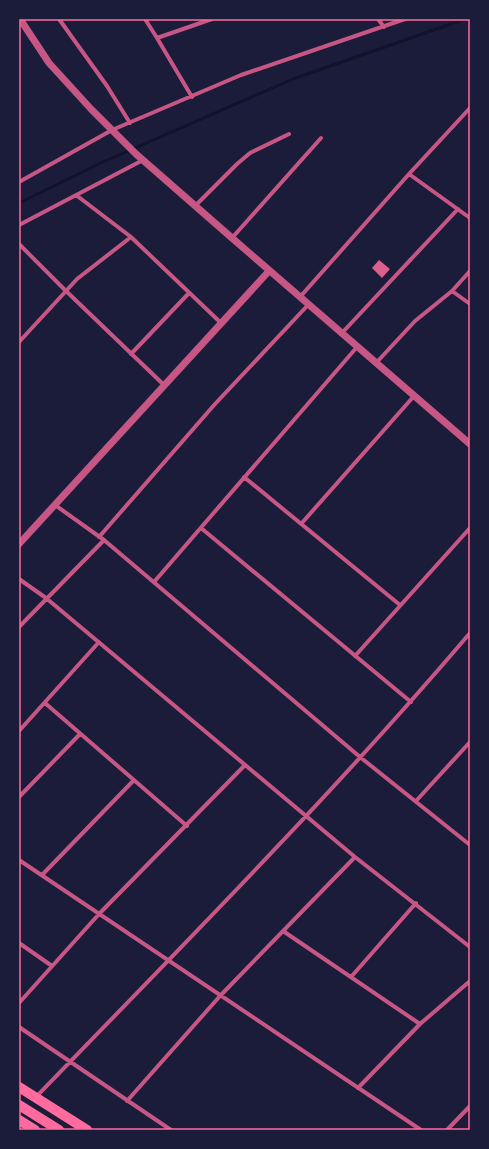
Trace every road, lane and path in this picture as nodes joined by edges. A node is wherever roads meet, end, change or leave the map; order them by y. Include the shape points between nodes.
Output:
1 (20, 19) edge
2 (59, 19) edge
3 (145, 19) edge
4 (212, 19) edge
5 (378, 19) edge
6 (405, 19) edge
7 (384, 27) junction
8 (157, 38) junction
9 (192, 97) junction
10 (470, 108) edge
11 (130, 123) junction
12 (113, 131) junction
13 (289, 134) dead end
14 (321, 138) dead end
15 (143, 160) junction
16 (408, 174) junction
17 (19, 176) edge
18 (21, 182) edge
19 (76, 195) junction
20 (195, 206) junction
21 (458, 209) junction
22 (470, 218) edge
23 (19, 225) edge
24 (131, 238) junction
25 (232, 238) junction
26 (19, 244) edge
27 (269, 271) junction
28 (470, 271) edge
29 (66, 291) junction
30 (452, 291) junction
31 (189, 293) junction
32 (300, 298) junction
33 (470, 304) edge
34 (308, 305) junction
35 (221, 323) junction
36 (342, 334) junction
37 (19, 342) edge
38 (356, 347) junction
39 (131, 354) junction
40 (376, 363) junction
41 (164, 385) junction
42 (414, 396) junction
43 (470, 444) edge
44 (244, 477) junction
45 (55, 505) junction
46 (301, 524) junction
47 (200, 528) junction
48 (470, 528) edge
49 (99, 537) junction
50 (104, 540) junction
51 (19, 544) edge
52 (19, 579) edge
53 (154, 582) junction
54 (46, 598) junction
55 (400, 605) junction
56 (19, 627) edge
57 (470, 633) edge
58 (99, 642) junction
59 (355, 656) junction
60 (411, 702) junction
61 (45, 703) junction
62 (19, 731) edge
63 (80, 734) junction
64 (470, 742) edge
65 (360, 757) junction
66 (246, 765) junction
67 (134, 780) junction
68 (19, 797) edge
69 (416, 801) junction
70 (306, 816) junction
71 (187, 826) junction
72 (470, 845) edge
73 (355, 857) junction
74 (19, 860) edge
75 (42, 876) junction
76 (416, 903) junction
77 (99, 914) junction
78 (283, 931) junction
79 (19, 942) edge
80 (470, 947) edge
81 (167, 960) junction
82 (52, 966) junction
83 (351, 977) junction
84 (470, 981) edge
85 (220, 996) junction
86 (19, 1003) edge
87 (420, 1024) junction
88 (19, 1027) edge
89 (70, 1063) junction
90 (19, 1087) edge
91 (358, 1088) junction
92 (36, 1098) junction
93 (127, 1101) junction
94 (19, 1105) edge
95 (470, 1106) edge
96 (19, 1120) edge
97 (35, 1130) edge
98 (59, 1130) edge
99 (87, 1130) edge
100 (171, 1130) edge
101 (421, 1130) edge
102 (447, 1130) edge

1 - 12 street via 49,63
2 - 11 street
3 - 8 street
4 - 8 street
5 - 7 street
6 - 7 street
7 - 9 street via 242,75
8 - 9 street
9 - 11 street
10 - 16 street
11 - 12 street
12 - 15 street
12 - 18 street
13 - 20 street via 244,158
14 - 25 street
15 - 19 street
15 - 20 street
16 - 21 street
16 - 32 street
17 - 18 street
19 - 23 street
19 - 24 street
20 - 25 street
21 - 22 street
21 - 36 street
24 - 29 street via 77,279
24 - 31 street
25 - 27 street
26 - 29 street
27 - 32 street
27 - 35 street
28 - 30 street
29 - 37 street
29 - 39 street
30 - 33 street
30 - 40 street via 415,322
31 - 35 street
31 - 39 street
32 - 34 street
34 - 36 street
34 - 49 street via 215,404
35 - 41 street
36 - 38 street
38 - 40 street
38 - 44 street
39 - 41 street
40 - 42 street
41 - 45 street
42 - 43 street
42 - 46 street
44 - 46 street
44 - 47 street
45 - 49 street
45 - 51 street
46 - 55 street
47 - 53 street
47 - 59 street
48 - 55 street
49 - 50 street
50 - 53 street
50 - 54 street
52 - 54 street
53 - 65 street
54 - 56 street
54 - 58 street
55 - 59 street
57 - 60 street
58 - 61 street
58 - 66 street
59 - 60 street
60 - 65 street
61 - 62 street
61 - 63 street
63 - 67 street
63 - 68 street
64 - 69 street
65 - 69 street
65 - 70 street
66 - 70 street
66 - 71 street
67 - 71 street
67 - 75 street
69 - 72 street
70 - 73 street
70 - 81 street
71 - 77 street
73 - 76 street
73 - 78 street
74 - 75 street
75 - 77 street
76 - 80 street
76 - 83 street
77 - 81 street
77 - 82 street
78 - 83 street
78 - 85 street
79 - 82 street
81 - 85 street
81 - 89 street
82 - 86 street
83 - 87 street
84 - 87 street
85 - 91 street
85 - 93 street
87 - 91 street
88 - 89 street
89 - 92 street
89 - 93 street
90 - 92 main road
91 - 101 street
92 - 99 main road
93 - 100 street
94 - 98 main road
95 - 102 street
96 - 97 main road

